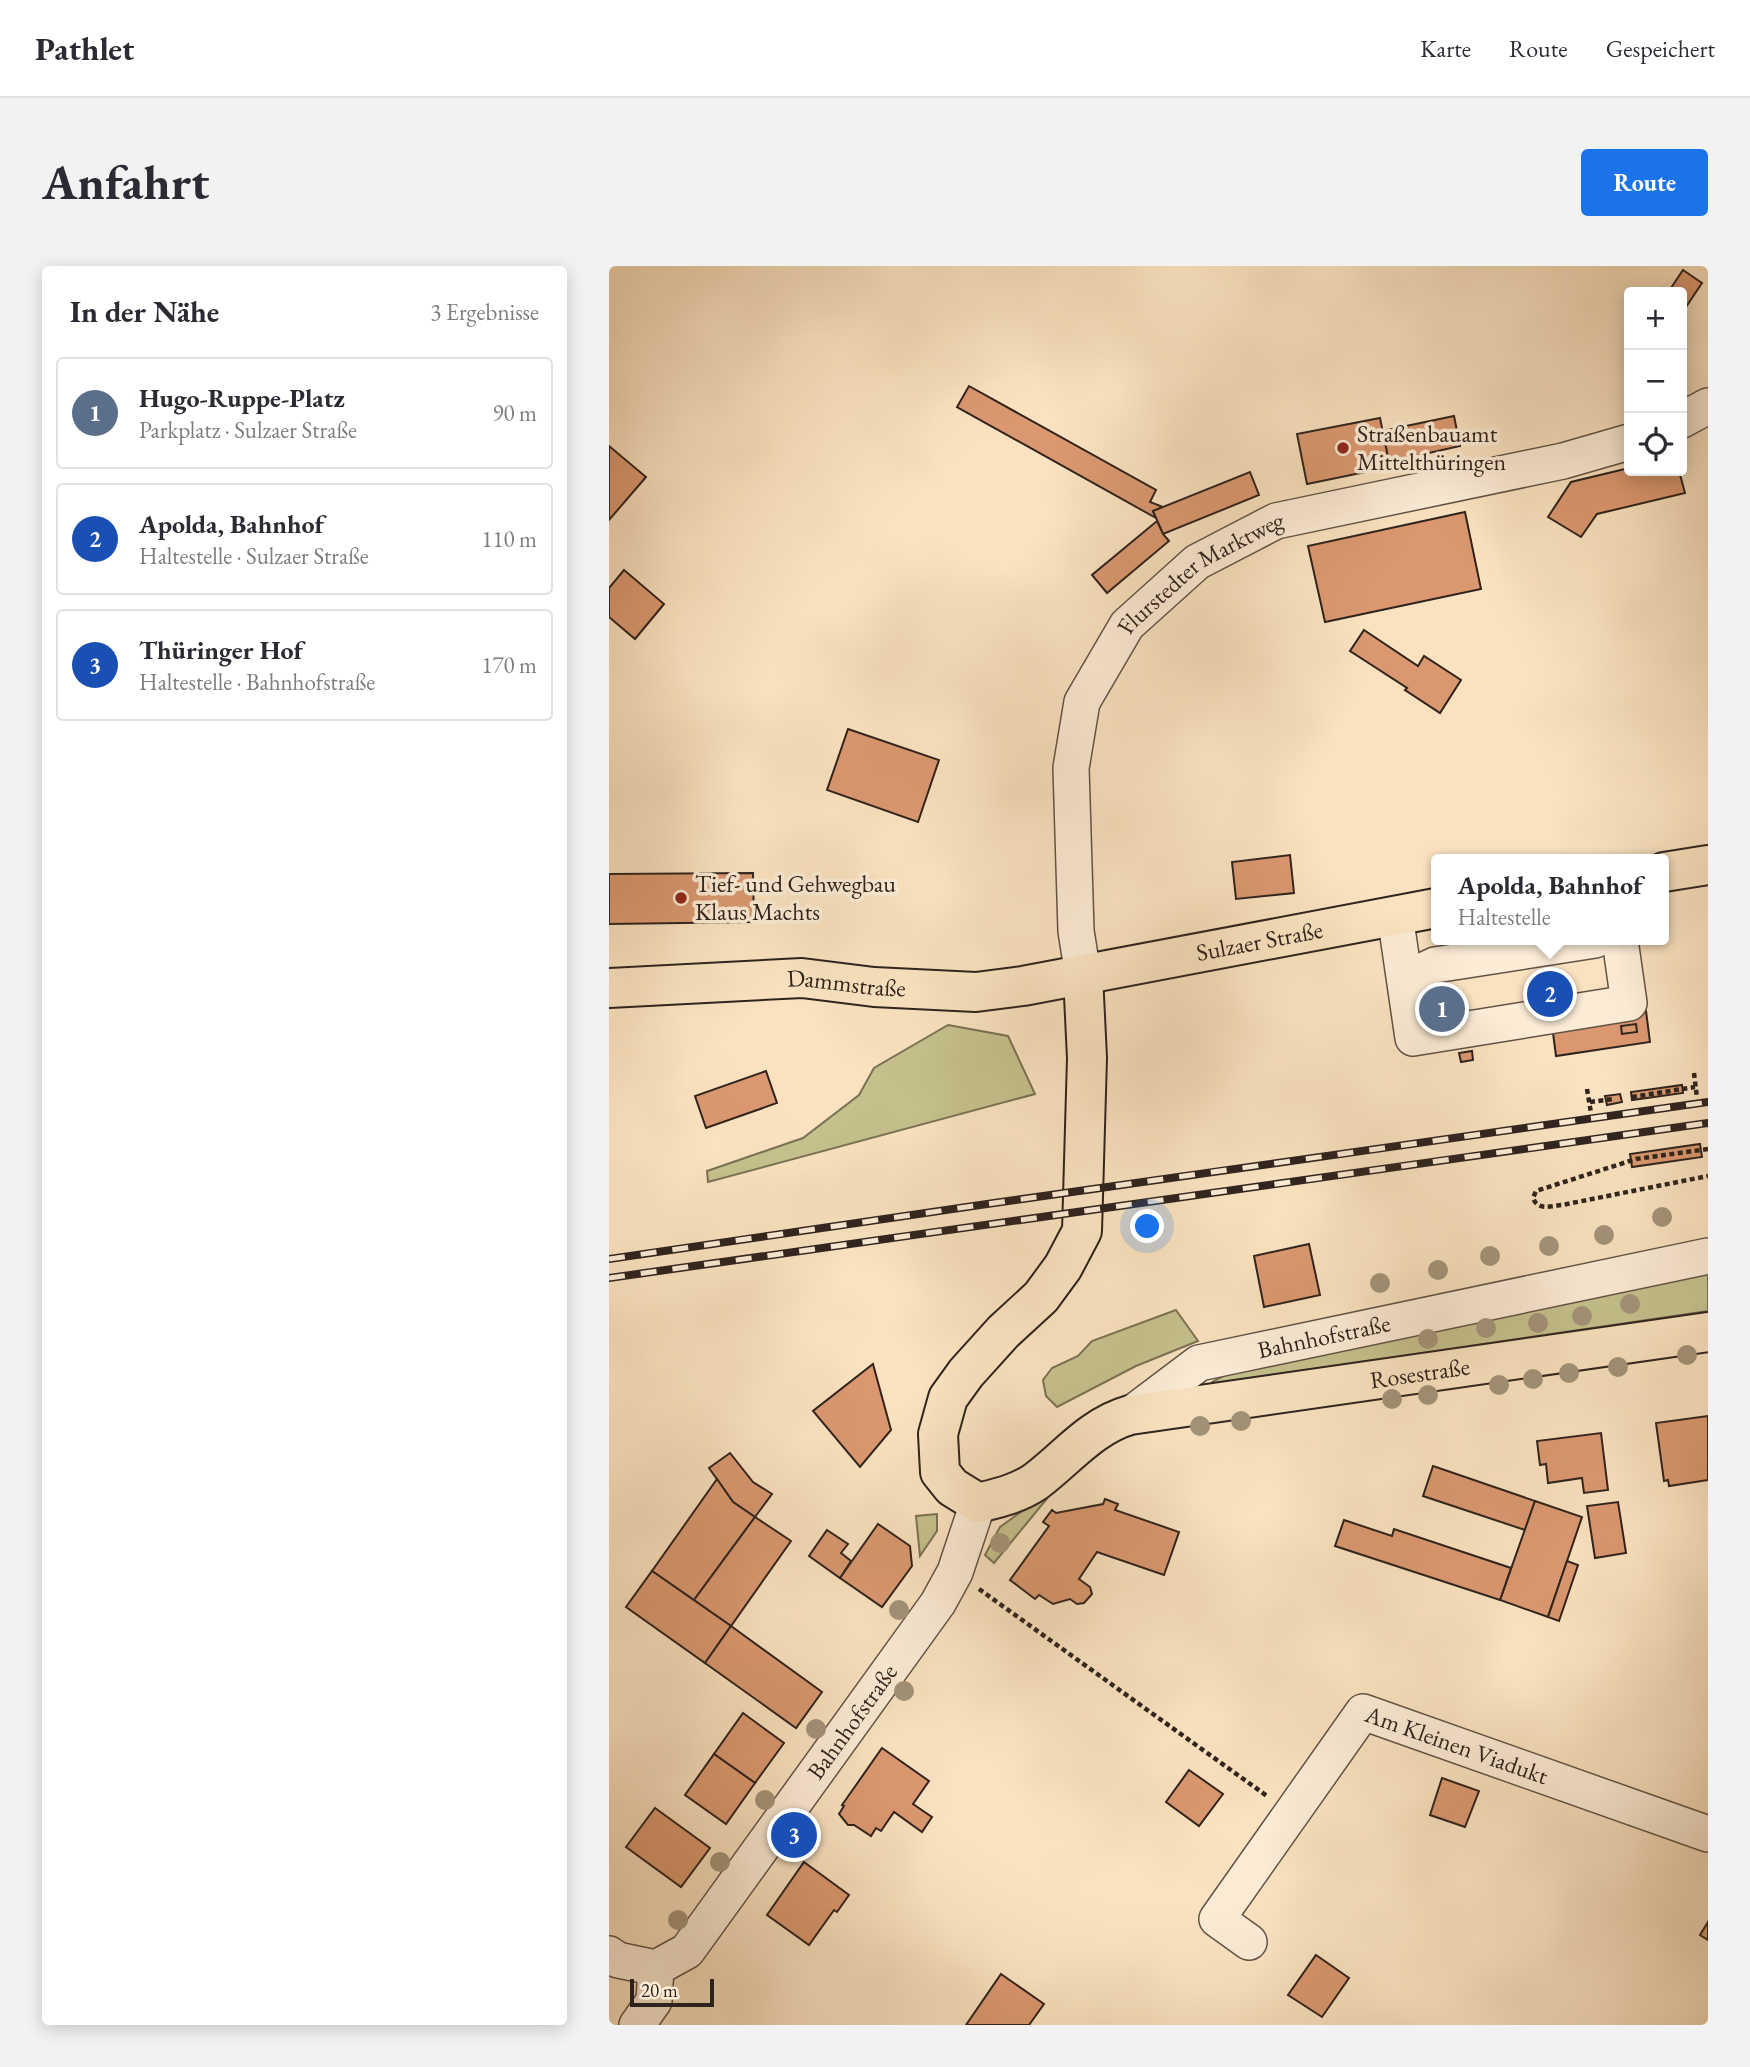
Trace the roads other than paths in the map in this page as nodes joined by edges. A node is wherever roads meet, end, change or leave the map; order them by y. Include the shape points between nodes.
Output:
1 (1708, 406) edge
2 (1687, 417) edge
3 (1624, 443) edge
4 (1708, 865) edge
5 (1669, 871) edge
6 (1431, 909) edge
7 (1395, 915) junction
8 (1563, 945) edge
9 (1621, 945) edge
10 (1083, 975) junction
11 (1405, 979) junction
12 (609, 988) edge
13 (1708, 1256) edge
14 (1708, 1332) edge
15 (1199, 1363) junction
16 (1153, 1367) dead end
17 (1130, 1415) junction
18 (978, 1503) junction
19 (1708, 1834) edge
20 (1249, 1942) dead end
21 (609, 1954) edge
22 (656, 1968) junction
23 (637, 2025) edge

1 - 2 street
3 - 10 street, Flurstedter Marktweg via 1551,464 1276,521 1197,562 1127,625 1082,702 1071,768 1076,931
4 - 5 main road
6 - 7 main road, Sulzaer Straße
7 - 10 main road, Sulzaer Straße
7 - 11 street
8 - 11 street via 1435,965
9 - 11 street via 1629,1003 1413,1038
10 - 12 main road, Dammstraße via 975,992 802,978
10 - 18 main road via 1087,1058 1081,1231 1041,1297 1003,1332 948,1398 938,1434 940,1472 952,1487
13 - 15 street, Bahnhofstraße
14 - 17 main road, Rosestraße
15 - 16 street
15 - 17 street, Bahnhofstraße
17 - 18 main road, Bahnhofstraße via 1091,1434 1033,1483 1008,1496
18 - 22 street, Bahnhofstraße via 955,1572 938,1603 687,1951
19 - 20 street, Am Kleinen Viadukt via 1363,1712 1217,1919
21 - 22 street
22 - 23 street via 654,2001

